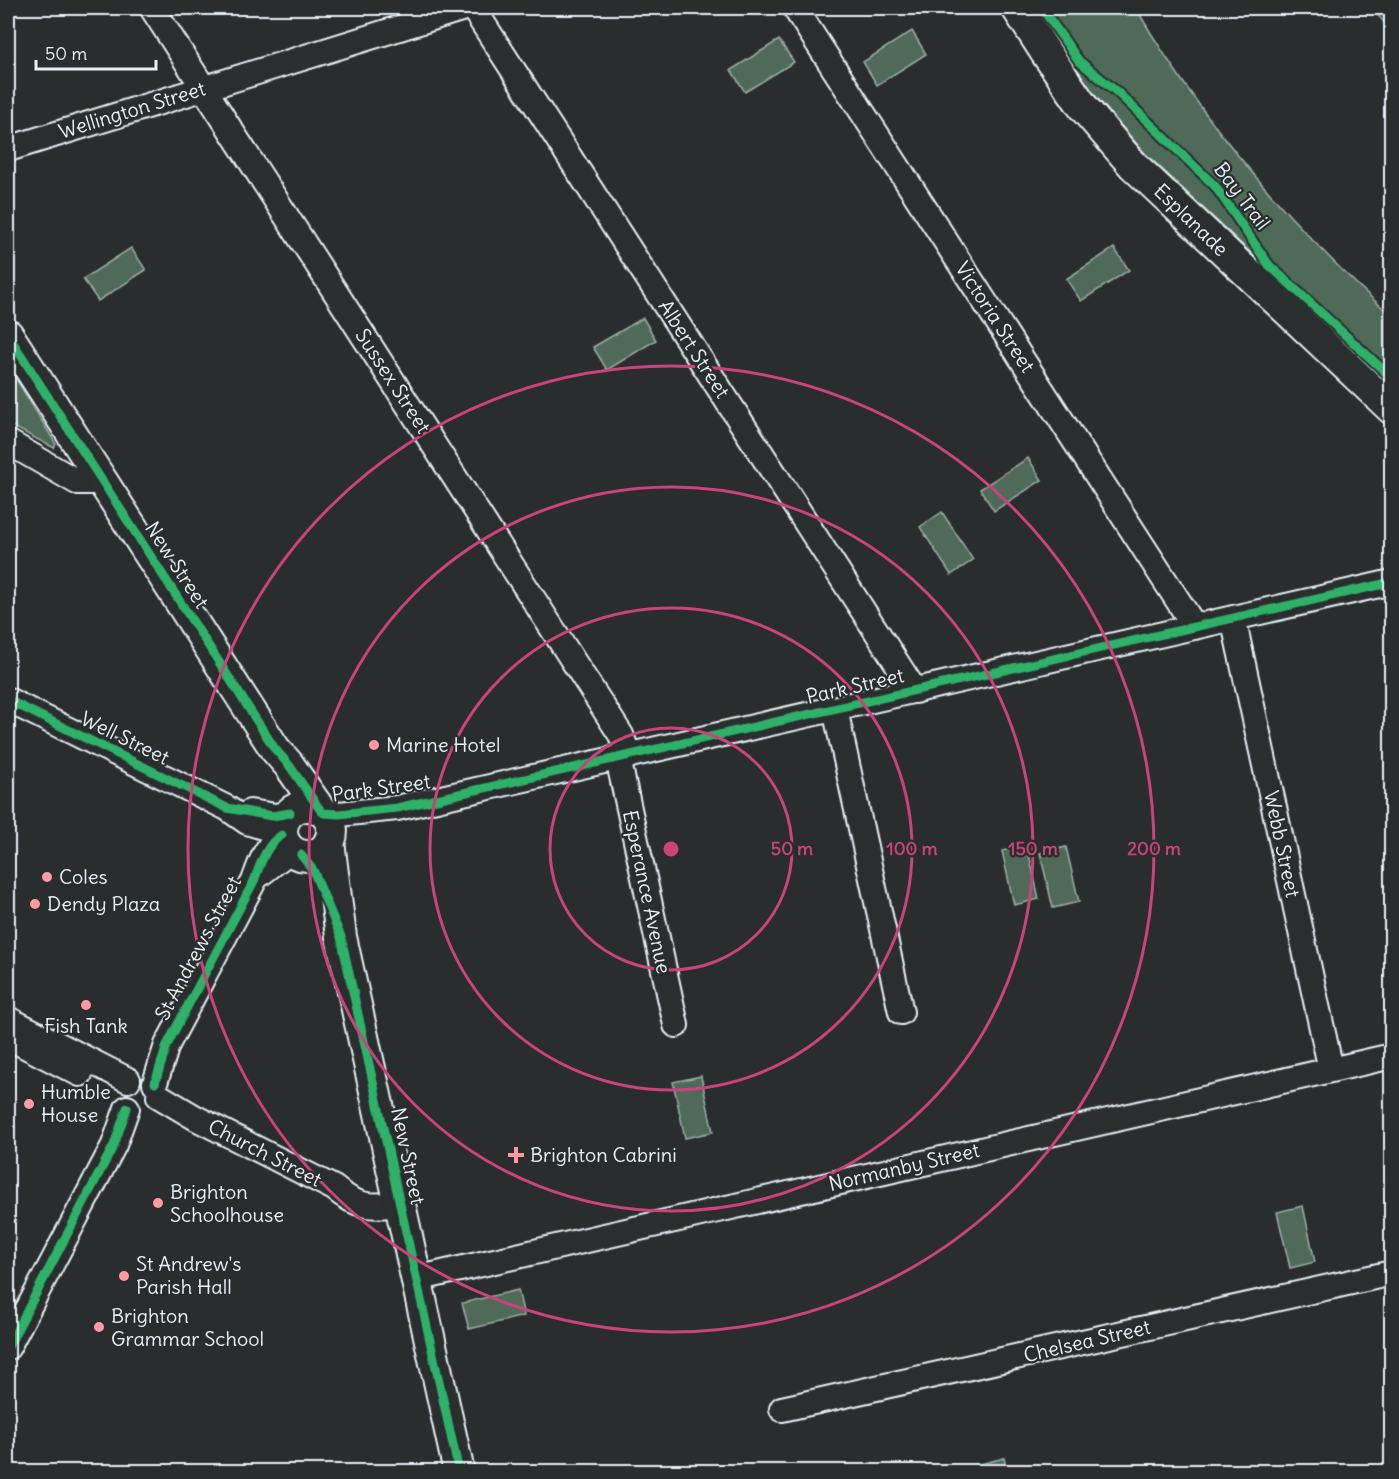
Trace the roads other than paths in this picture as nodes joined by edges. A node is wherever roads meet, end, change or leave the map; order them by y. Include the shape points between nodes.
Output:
1 (152, 8) edge
2 (464, 8) edge
3 (473, 8) edge
4 (795, 8) edge
5 (1017, 8) edge
6 (204, 88) junction
7 (8, 149) edge
8 (8, 335) edge
9 (1392, 409) edge
10 (8, 442) edge
11 (81, 449) junction
12 (41, 460) junction
13 (99, 478) junction
14 (1392, 582) edge
15 (1233, 618) junction
16 (1195, 627) junction
17 (915, 691) junction
18 (8, 700) edge
19 (835, 709) junction
20 (624, 757) junction
21 (227, 808) junction
22 (247, 822) junction
23 (305, 830) junction
24 (251, 886) junction
25 (901, 1012) dead end
26 (8, 1019) edge
27 (676, 1025) dead end
28 (8, 1037) edge
29 (1392, 1056) edge
30 (1331, 1070) junction
31 (141, 1095) junction
32 (398, 1197) junction
33 (1392, 1273) edge
34 (416, 1279) junction
35 (8, 1347) edge
36 (782, 1409) dead end
37 (459, 1472) edge

1 - 6 street, Sussex Street
2 - 6 street, Wellington Street
3 - 17 street, Albert Street
4 - 16 street, Victoria Street
5 - 9 main road, Esplanade via 1084,108 1133,165
6 - 7 street, Wellington Street
6 - 20 street, Sussex Street via 621,735
8 - 11 main road, New Street
10 - 12 street
11 - 12 street via 61,459
11 - 13 main road, New Street
12 - 13 street via 77,482
13 - 23 main road, New Street via 275,749 292,769
14 - 15 street, Park Street
15 - 16 street, Park Street
15 - 30 street, Webb Street
16 - 17 street, Park Street
17 - 19 street, Park Street
18 - 21 street, Well Street
19 - 20 street, Park Street
19 - 25 street
20 - 23 street, Park Street via 397,808 339,814
20 - 27 street, Esperance Avenue
21 - 22 street, Well Street
21 - 23 street, Well Street via 272,816
22 - 23 street, Well Street
22 - 24 street via 258,842
23 - 24 street, St Andrews Street
23 - 32 main road, New Street via 313,870 341,938
24 - 31 street, St Andrews Street
26 - 31 street, Church Street
28 - 31 street, Church Street
29 - 30 street, Normanby Street
30 - 34 street, Normanby Street
31 - 32 street, Church Street via 196,1118 362,1205 374,1207
31 - 35 street, St Andrews Street
32 - 34 main road, New Street
33 - 36 street, Chelsea Street
34 - 37 main road, New Street

